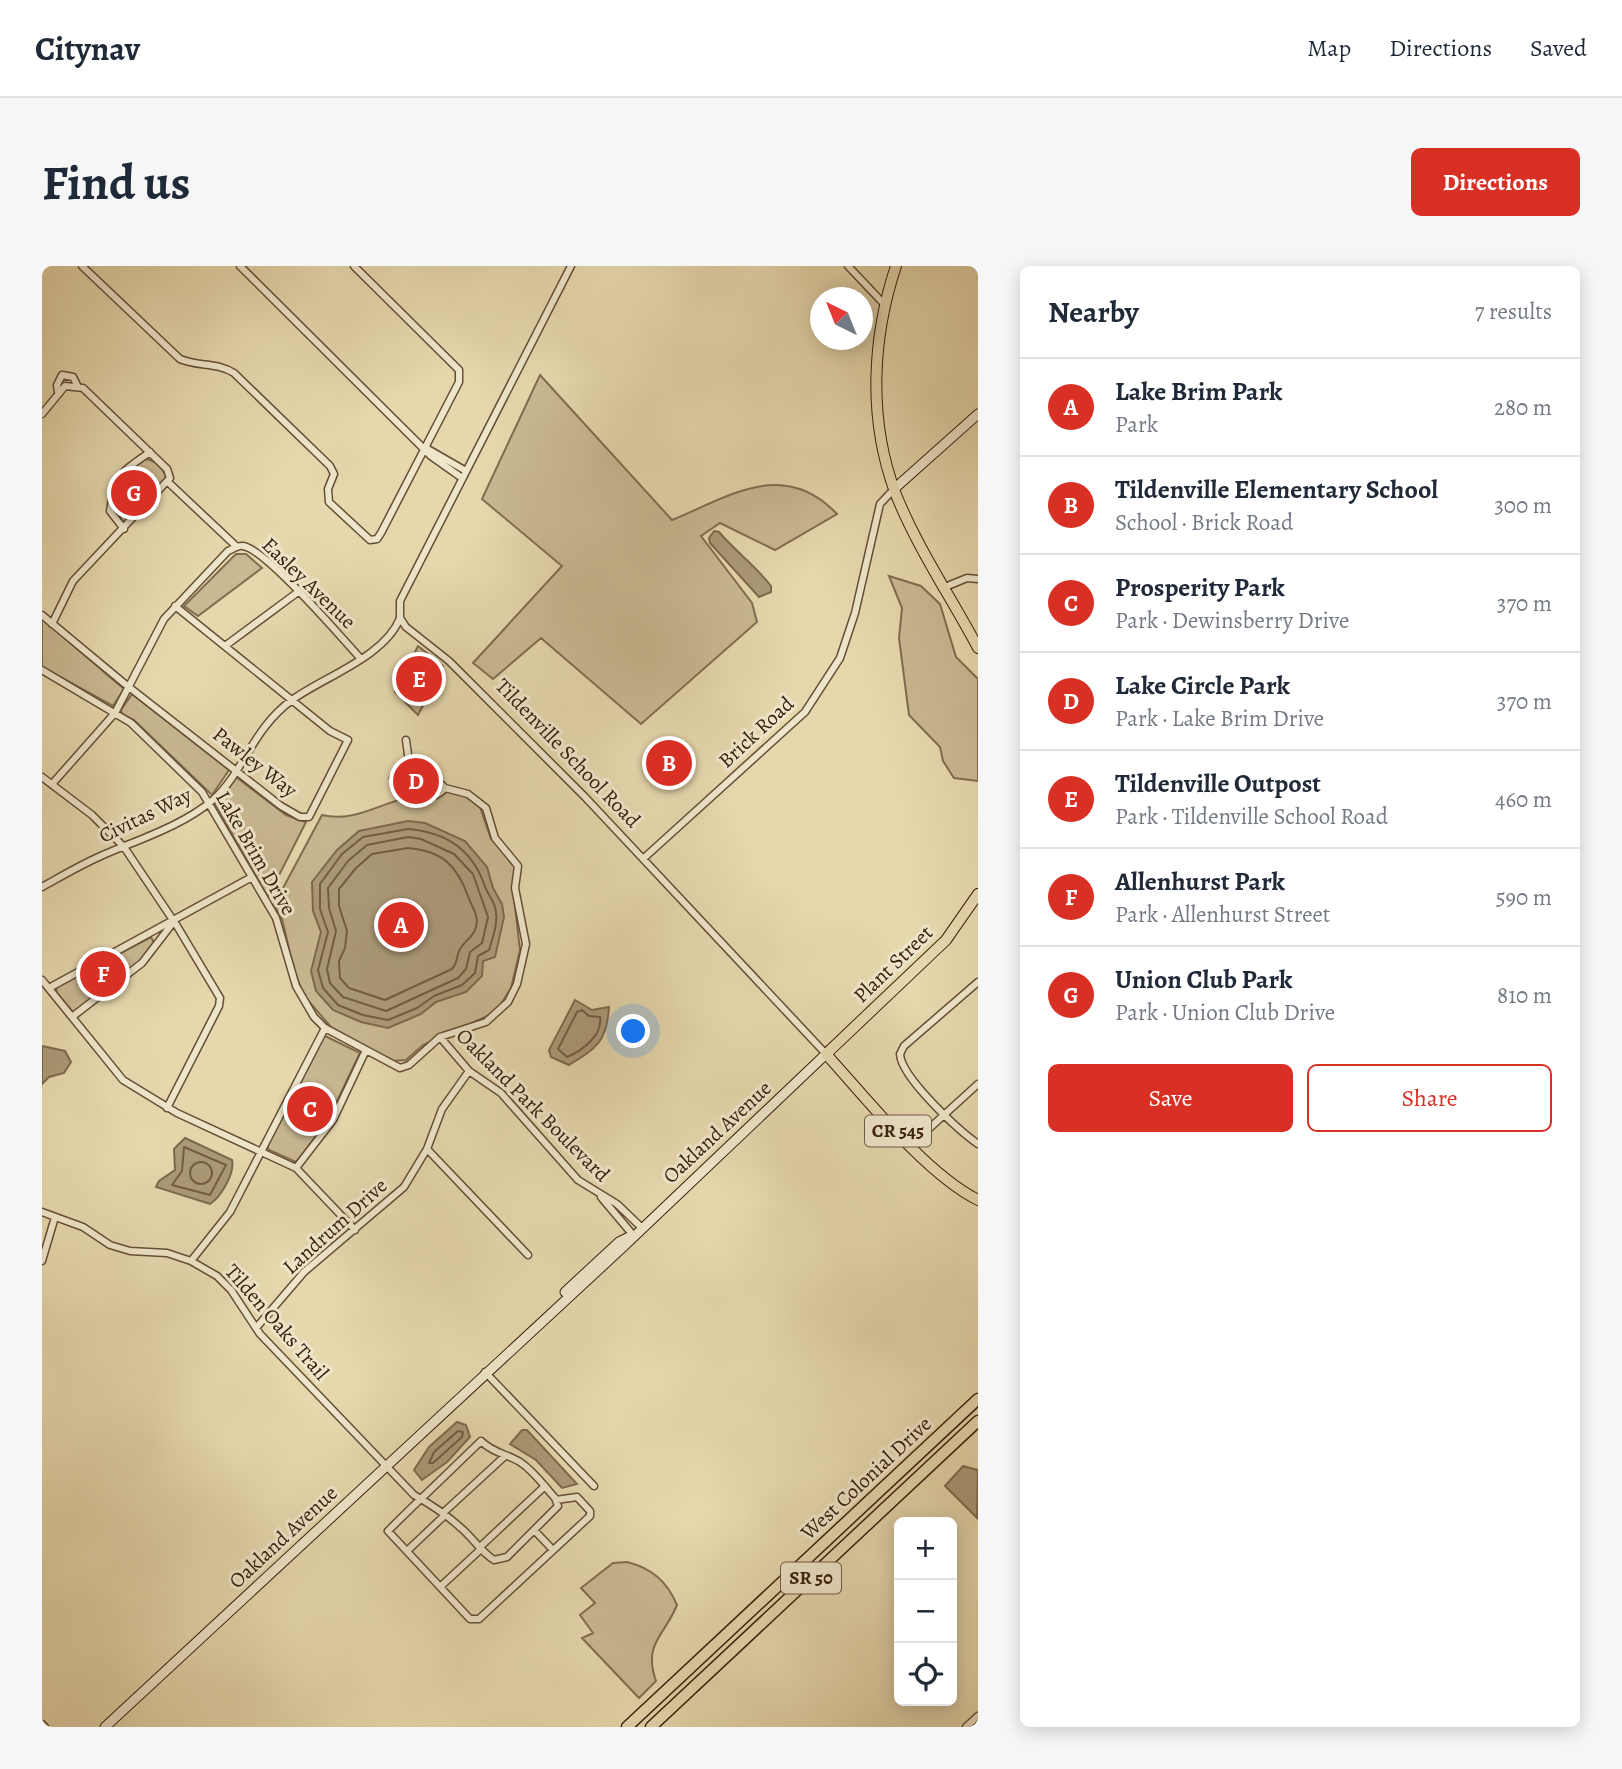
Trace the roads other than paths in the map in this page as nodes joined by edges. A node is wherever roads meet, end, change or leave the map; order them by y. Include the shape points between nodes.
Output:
1 (82, 266) edge
2 (240, 266) edge
3 (354, 266) edge
4 (571, 266) edge
5 (848, 266) edge
6 (896, 266) edge
7 (884, 304) junction
8 (78, 387) junction
9 (58, 392) junction
10 (42, 414) edge
11 (978, 414) edge
12 (425, 447) junction
13 (150, 452) junction
14 (464, 474) junction
15 (169, 483) junction
16 (894, 489) junction
17 (124, 529) junction
18 (237, 547) junction
19 (978, 579) edge
20 (945, 587) junction
21 (298, 592) junction
22 (175, 606) junction
23 (42, 615) edge
24 (400, 618) junction
25 (52, 624) junction
26 (225, 646) junction
27 (978, 648) edge
28 (360, 658) junction
29 (42, 670) edge
30 (130, 688) junction
31 (292, 700) junction
32 (114, 713) junction
33 (406, 740) dead end
34 (409, 762) junction
35 (234, 770) junction
36 (42, 777) edge
37 (53, 783) junction
38 (445, 788) junction
39 (209, 803) junction
40 (124, 847) junction
41 (644, 858) junction
42 (252, 877) junction
43 (42, 887) edge
44 (978, 894) edge
45 (173, 922) junction
46 (42, 979) edge
47 (978, 982) edge
48 (49, 988) junction
49 (72, 1017) junction
50 (325, 1028) junction
51 (440, 1037) junction
52 (366, 1050) junction
53 (826, 1054) junction
54 (470, 1071) junction
55 (978, 1084) edge
56 (167, 1108) junction
57 (946, 1115) junction
58 (978, 1144) edge
59 (911, 1145) junction
60 (427, 1149) junction
61 (260, 1152) junction
62 (296, 1168) junction
63 (601, 1197) junction
64 (978, 1200) edge
65 (42, 1212) edge
66 (55, 1217) junction
67 (641, 1227) junction
68 (355, 1230) junction
69 (634, 1235) junction
70 (528, 1255) dead end
71 (42, 1261) edge
72 (191, 1261) junction
73 (256, 1328) junction
74 (485, 1372) junction
75 (978, 1399) edge
76 (978, 1421) edge
77 (505, 1456) junction
78 (386, 1464) junction
79 (545, 1486) junction
80 (594, 1486) dead end
81 (421, 1499) junction
82 (556, 1500) junction
83 (444, 1514) junction
84 (535, 1531) junction
85 (832, 1536) junction
86 (481, 1548) junction
87 (843, 1548) junction
88 (553, 1550) junction
89 (407, 1551) junction
90 (440, 1587) junction
91 (978, 1716) edge
92 (105, 1727) edge
93 (627, 1727) edge
94 (650, 1727) edge
95 (966, 1727) edge

1 - 12 street via 180,359 224,366 244,382 330,466 334,474 329,502 370,540 381,533
2 - 12 street
3 - 12 street via 458,370 459,382
4 - 14 street
5 - 7 street
6 - 7 main road
7 - 16 main road via 876,403
8 - 9 street via 65,386
8 - 9 street via 73,377 62,375
8 - 13 street
9 - 10 street
11 - 16 street
12 - 14 street via 431,456
13 - 15 street via 167,469
13 - 17 street via 114,481 110,511
14 - 24 street via 400,601
15 - 17 street
15 - 18 street
16 - 20 main road
16 - 41 street, Brick Road via 880,503 855,613 839,658 821,689 805,712
17 - 25 street via 73,582
18 - 21 street, Easley Avenue via 254,551
18 - 22 street, Easley Avenue
19 - 20 street via 967,578
20 - 27 main road
21 - 26 street
21 - 28 street, Easley Avenue
22 - 26 street, Pawley Way
22 - 30 street, Easley Avenue
23 - 25 street, Pawley Way
24 - 28 street, Civitas Way via 392,634
24 - 41 street, Tildenville School Road via 450,661
25 - 30 street, Pawley Way
26 - 31 street, Pawley Way
28 - 31 street, Civitas Way via 348,670
29 - 32 street, Lake Brim Drive
30 - 32 street, Easley Avenue
30 - 35 street, Pawley Way
31 - 35 street, Civitas Way via 258,731
31 - 35 street, Pawley Way via 348,740 309,817 290,812
32 - 37 street, Easley Avenue
32 - 39 street, Lake Brim Drive via 139,730
33 - 34 street
34 - 38 street, Lake Brim Drive via 425,767
34 - 38 street via 395,771 394,781 401,792 421,799
35 - 39 street, Civitas Way
36 - 37 street
37 - 40 street
38 - 51 street, Lake Brim Drive via 468,794 486,808 495,838 518,866 515,888 526,944 517,984 497,1014 473,1028
39 - 40 street, Civitas Way
39 - 42 street, Lake Brim Drive
40 - 43 street, Civitas Way
40 - 45 street
41 - 53 street, Tildenville School Road
42 - 45 street
42 - 50 street, Lake Brim Drive via 278,925 296,986
44 - 53 main road, Plant Street via 946,940
45 - 48 street
45 - 49 street via 142,963
45 - 56 street via 220,1000
46 - 48 street
47 - 57 street via 900,1054 905,1070
48 - 49 street
49 - 56 street via 123,1080
50 - 52 street, Lake Brim Drive
50 - 61 street
51 - 52 street, Lake Brim Drive via 400,1068
51 - 54 street, Oakland Park Boulevard
52 - 62 street via 333,1120
53 - 59 main road, Tildenville School Road / CR 545
53 - 67 street, Oakland Avenue
54 - 60 street, Landrum Drive via 442,1110
54 - 63 street, Oakland Park Boulevard via 501,1093 578,1180
55 - 57 street
56 - 61 street
57 - 58 street
57 - 59 street
59 - 64 main road, Tildenville School Road / CR 545 via 947,1181
60 - 68 street, Landrum Drive via 404,1187
60 - 70 street
61 - 62 street
61 - 72 street via 230,1212
62 - 68 street
63 - 67 street, Oakland Park Boulevard via 617,1204
63 - 69 street, Oakland Park Boulevard
65 - 66 street, Tilden Oaks Trail
66 - 71 street
66 - 72 street, Tilden Oaks Trail via 83,1227 110,1245
67 - 69 street, Oakland Avenue
68 - 73 street, Landrum Drive via 304,1272
69 - 74 street, Oakland Avenue
72 - 73 street, Tilden Oaks Trail via 231,1290
73 - 78 street, Tilden Oaks Trail
74 - 78 street, Oakland Avenue
74 - 80 street
75 - 85 highway, West Colonial Drive / SR 50
76 - 87 highway, West Colonial Drive / SR 50
77 - 79 street via 518,1461
77 - 81 street via 481,1441
77 - 83 street
78 - 81 street, Tilden Oaks Trail
78 - 92 street, Oakland Avenue
79 - 82 street
79 - 86 street
81 - 83 street, Tilden Oaks Trail
81 - 89 street via 388,1531
82 - 84 street via 554,1513
82 - 88 street via 577,1497 590,1516
83 - 86 street, Tilden Oaks Trail
83 - 89 street
84 - 86 street via 501,1560 494,1560
84 - 88 street
85 - 87 street
85 - 93 highway, West Colonial Drive / SR 50
86 - 90 street
87 - 94 highway, West Colonial Drive / SR 50
88 - 90 street via 479,1619 470,1619
89 - 90 street
91 - 95 street

